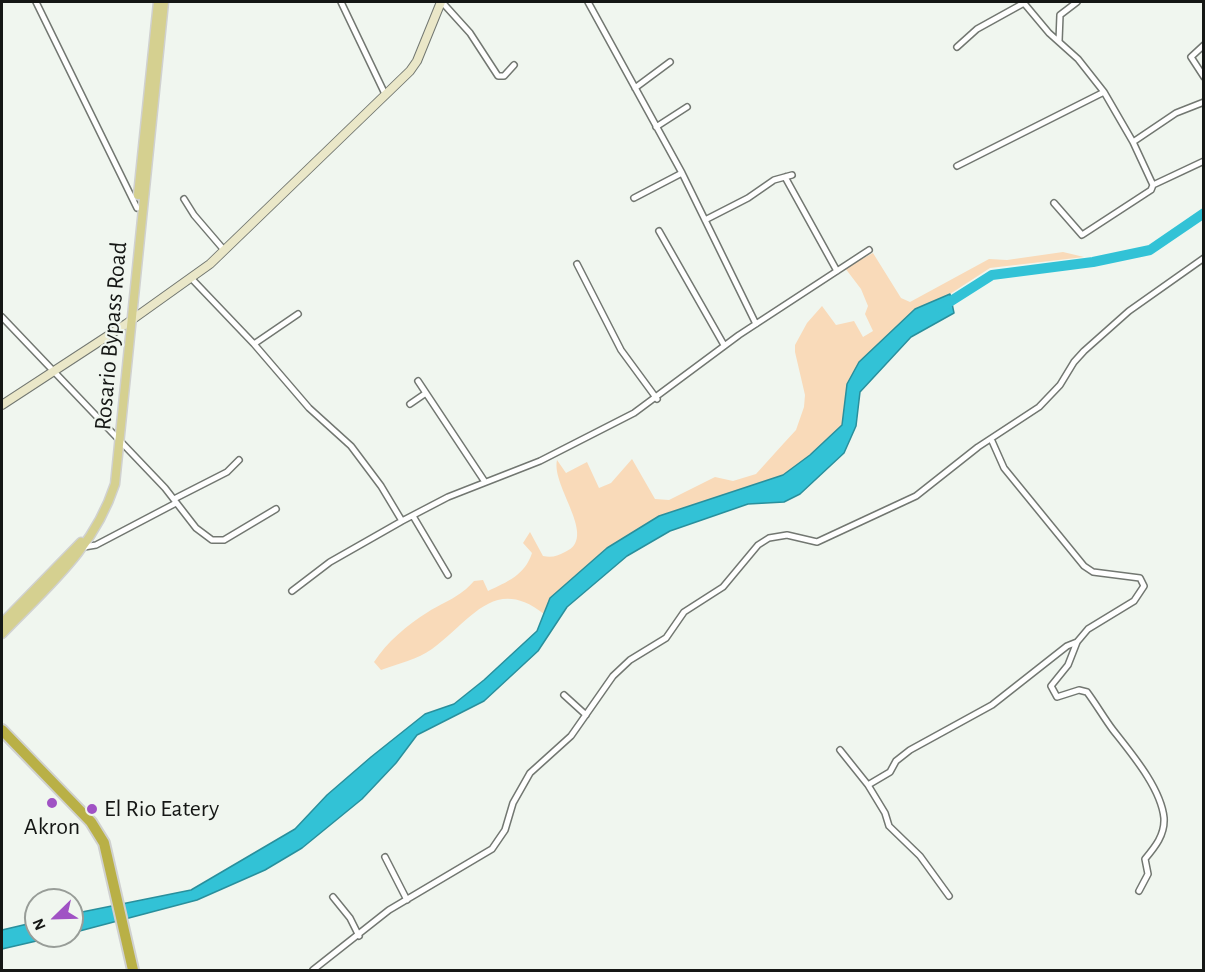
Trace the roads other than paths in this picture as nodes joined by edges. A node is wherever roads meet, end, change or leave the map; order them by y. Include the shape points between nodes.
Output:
1 (36, 2) edge
2 (158, 2) edge
3 (164, 2) edge
4 (341, 2) edge
5 (442, 2) edge
6 (588, 2) edge
7 (1023, 2) edge
8 (1077, 2) edge
9 (1059, 40) junction
10 (1203, 45) edge
11 (957, 47) dead end
12 (670, 62) dead end
13 (514, 65) dead end
14 (1203, 77) edge
15 (635, 88) junction
16 (1104, 92) junction
17 (385, 94) junction
18 (1203, 102) edge
19 (687, 107) dead end
20 (656, 127) junction
21 (1133, 142) junction
22 (1203, 161) edge
23 (957, 166) dead end
24 (681, 173) junction
25 (792, 175) dead end
26 (785, 177) junction
27 (1153, 185) junction
28 (634, 198) dead end
29 (184, 199) dead end
30 (1054, 203) dead end
31 (137, 208) junction
32 (705, 220) junction
33 (659, 231) dead end
34 (224, 250) junction
35 (869, 250) dead end
36 (1203, 258) edge
37 (577, 264) dead end
38 (837, 271) junction
39 (191, 278) junction
40 (298, 314) dead end
41 (2, 317) edge
42 (128, 322) junction
43 (756, 324) junction
44 (254, 344) junction
45 (724, 345) junction
46 (55, 371) junction
47 (418, 381) dead end
48 (426, 393) junction
49 (657, 399) junction
50 (410, 404) dead end
51 (2, 405) edge
52 (118, 439) junction
53 (992, 441) junction
54 (239, 459) dead end
55 (485, 482) junction
56 (175, 501) junction
57 (276, 509) dead end
58 (413, 516) junction
59 (402, 521) junction
60 (84, 547) junction
61 (448, 575) dead end
62 (292, 591) dead end
63 (2, 623) edge
64 (2, 634) edge
65 (1077, 642) junction
66 (564, 695) dead end
67 (586, 715) junction
68 (2, 730) edge
69 (840, 750) dead end
70 (868, 785) junction
71 (385, 857) dead end
72 (1139, 891) dead end
73 (949, 896) dead end
74 (333, 897) dead end
75 (407, 900) junction
76 (359, 936) junction
77 (133, 970) edge
78 (313, 970) edge

1 - 31 street
2 - 31 main road, Rosario Bypass Road
3 - 42 main road, Rosario Bypass Road
4 - 17 street
5 - 13 street via 470,33 498,76 504,76
5 - 17 street via 417,61
6 - 15 street
7 - 9 street
7 - 11 street via 977,29
8 - 9 street via 1060,15
9 - 16 street
10 - 14 street via 1191,57
12 - 15 street
15 - 20 street
16 - 21 street
16 - 23 street
17 - 34 street
18 - 21 street via 1176,113
19 - 20 street
20 - 24 street
21 - 27 street
22 - 27 street
24 - 28 street
24 - 32 street
25 - 26 street
26 - 32 street
26 - 38 street
27 - 30 street via 1082,235
29 - 34 street
31 - 42 main road, Rosario Bypass Road
32 - 43 street
33 - 45 street
34 - 39 street
35 - 38 street
36 - 53 street via 1120,319 1074,362 1049,398
37 - 49 street via 621,350
38 - 43 street
39 - 42 street
39 - 44 street
40 - 44 street
41 - 46 street
42 - 46 street
42 - 52 main road, Rosario Bypass Road
43 - 45 street
44 - 59 street via 309,408 356,452
45 - 49 street
46 - 51 street
46 - 52 street
47 - 48 street
48 - 50 street
48 - 55 street
49 - 55 street via 579,442
52 - 56 street
52 - 60 main road, Rosario Bypass Road via 115,484
52 - 63 main road, Rosario Bypass Road via 104,501 86,536
53 - 65 street via 1011,477 1084,566 1093,572 1123,574 1143,582 1144,590 1134,601 1098,621
53 - 67 street via 978,447 916,496 875,517 817,542 787,535 765,539 747,555 723,587 684,612 666,638 619,670
54 - 56 street via 234,467
55 - 58 street
56 - 57 street via 196,528 216,541
56 - 60 street via 96,545
58 - 59 street
58 - 61 street
59 - 62 street via 330,562
60 - 64 main road, Rosario Bypass Road
65 - 70 street via 992,705 910,750 890,772
65 - 72 street via 1074,656 1052,682 1051,689 1057,697 1079,690 1087,692 1140,765 1162,812 1161,836 1145,859 1148,874
66 - 67 street
67 - 75 street via 571,736 526,778 505,830 492,849
68 - 77 highway via 91,822 104,843
69 - 70 street
70 - 73 street via 889,826 921,856
71 - 75 street
74 - 76 street
75 - 76 street via 388,910
76 - 78 street

